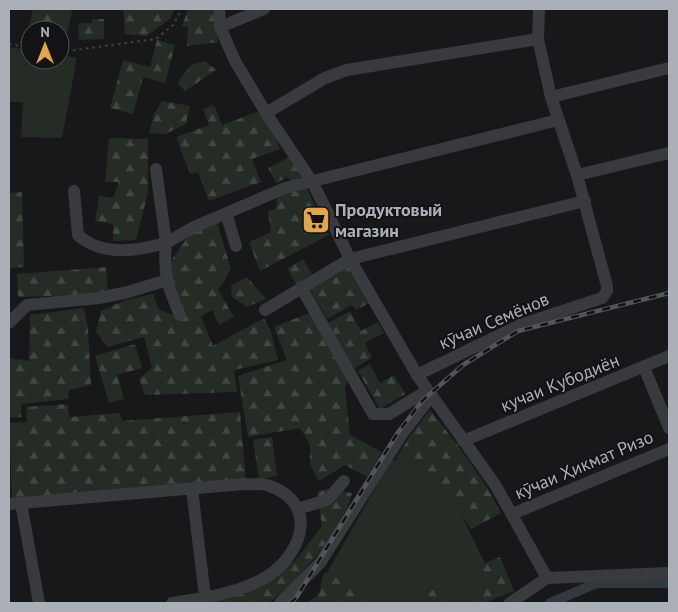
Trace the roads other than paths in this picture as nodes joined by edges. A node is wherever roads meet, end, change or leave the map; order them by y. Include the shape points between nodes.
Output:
1 (218, 9) edge
2 (264, 9) edge
3 (539, 9) edge
4 (220, 27) junction
5 (538, 39) junction
6 (669, 68) edge
7 (552, 97) junction
8 (266, 113) junction
9 (558, 120) junction
10 (669, 153) edge
11 (156, 169) dead end
12 (577, 175) junction
13 (313, 183) junction
14 (74, 191) dead end
15 (586, 202) junction
16 (226, 213) junction
17 (166, 243) junction
18 (236, 246) dead end
19 (350, 259) junction
20 (167, 280) junction
21 (301, 287) junction
22 (265, 310) dead end
23 (180, 315) dead end
24 (9, 322) edge
25 (669, 356) edge
26 (644, 367) junction
27 (416, 375) junction
28 (429, 393) junction
29 (669, 428) edge
30 (463, 441) junction
31 (669, 449) edge
32 (344, 481) dead end
33 (192, 489) junction
34 (15, 503) edge
35 (297, 509) junction
36 (512, 514) junction
37 (669, 573) edge
38 (547, 578) junction
39 (205, 597) junction
40 (39, 603) edge
41 (172, 603) edge
42 (280, 603) edge
43 (510, 603) edge

1 - 4 street
2 - 4 street
3 - 5 street
4 - 8 street via 235,61
5 - 7 street
5 - 8 street via 347,70 318,82
6 - 7 street
7 - 9 street
8 - 13 street
9 - 12 street
9 - 13 street
10 - 12 street
11 - 17 street
12 - 15 street
13 - 16 street via 285,188
13 - 19 street
14 - 17 street via 78,235 85,241 119,251 138,251
15 - 19 street
15 - 27 street, кӯчаи Семёнов via 607,286 602,298 520,325
16 - 17 street
16 - 18 street
17 - 20 street via 164,268
19 - 21 street
19 - 27 street
20 - 23 street
20 - 24 street via 99,298 28,305
21 - 22 street
21 - 28 street via 373,414 389,414
25 - 26 street, кучаи Кубодиён
26 - 29 street
26 - 30 street, кучаи Кубодиён
27 - 28 street
28 - 30 street
28 - 42 street via 320,563
30 - 36 street
31 - 36 street, кӯчаи Ҳикмат Ризо
32 - 35 street via 327,500
33 - 34 street
33 - 35 street via 266,485 286,495
33 - 39 street
34 - 40 street
35 - 39 street via 302,525 295,549 280,566 262,579 233,592
36 - 38 street
37 - 38 street
38 - 43 street
39 - 41 street

